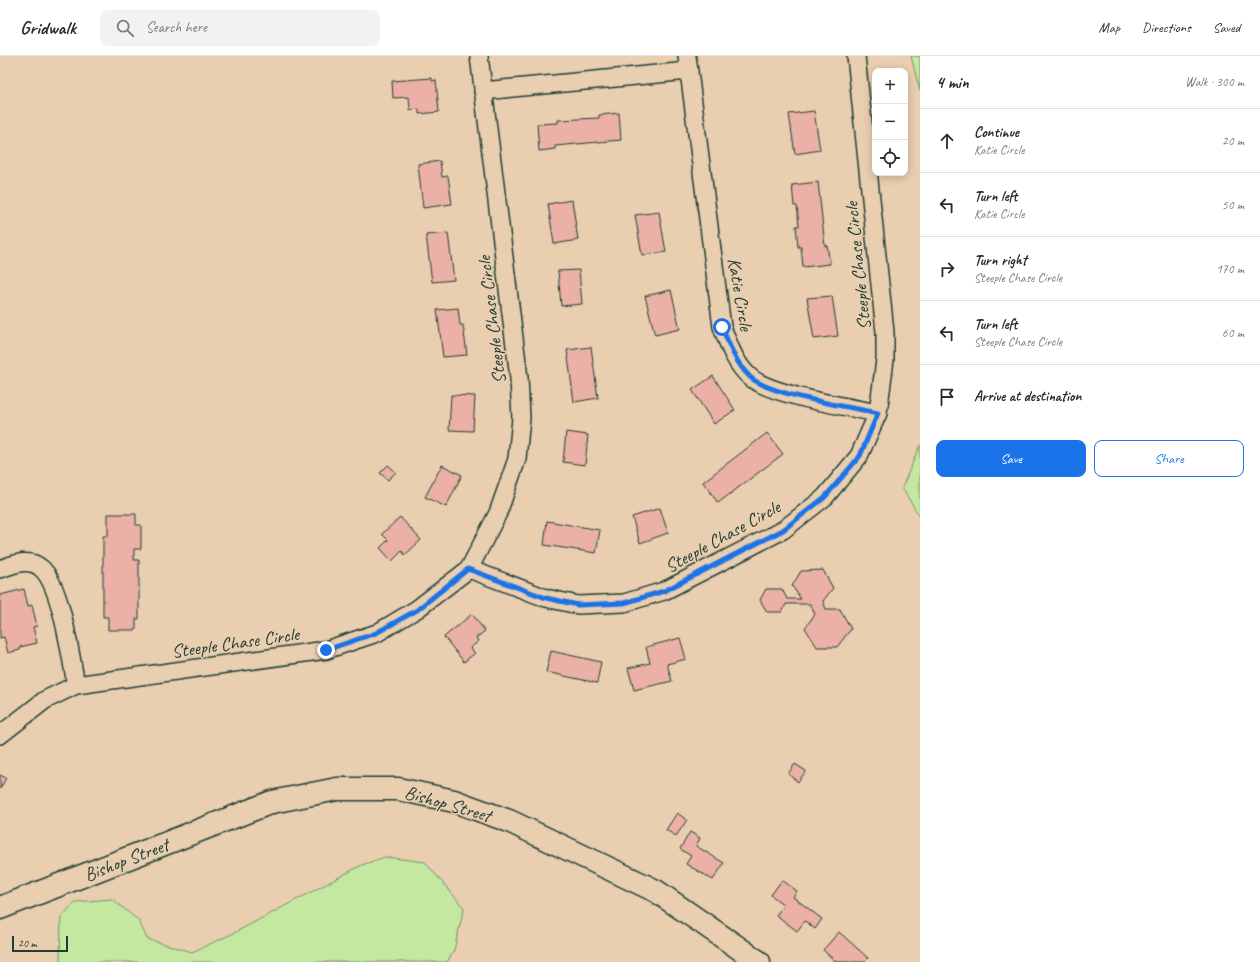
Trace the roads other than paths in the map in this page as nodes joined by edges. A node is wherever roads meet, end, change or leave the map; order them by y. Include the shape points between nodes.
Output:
1 (479, 56) edge
2 (856, 56) edge
3 (687, 64) edge
4 (483, 91) junction
5 (878, 413) junction
6 (0, 569) edge
7 (468, 569) junction
8 (76, 685) junction
9 (0, 734) edge
10 (0, 908) edge
11 (759, 962) edge

1 - 4 street, Steeple Chase Circle
2 - 5 street, Steeple Chase Circle via 886,332 886,360
3 - 4 street
3 - 5 street, Katie Circle via 722,327 734,357 751,378 777,391
4 - 7 street, Steeple Chase Circle via 515,339 522,418 517,459 498,513
5 - 7 street, Steeple Chase Circle via 860,456 825,497 783,530 664,591 624,603 578,605 546,598
6 - 8 street via 23,562 41,567 52,583
7 - 8 street, Steeple Chase Circle via 417,610 376,633 326,650
8 - 9 street, Steeple Chase Circle via 45,700
10 - 11 street, Bishop Street via 272,802 337,789 398,788 454,801 509,821 656,891

